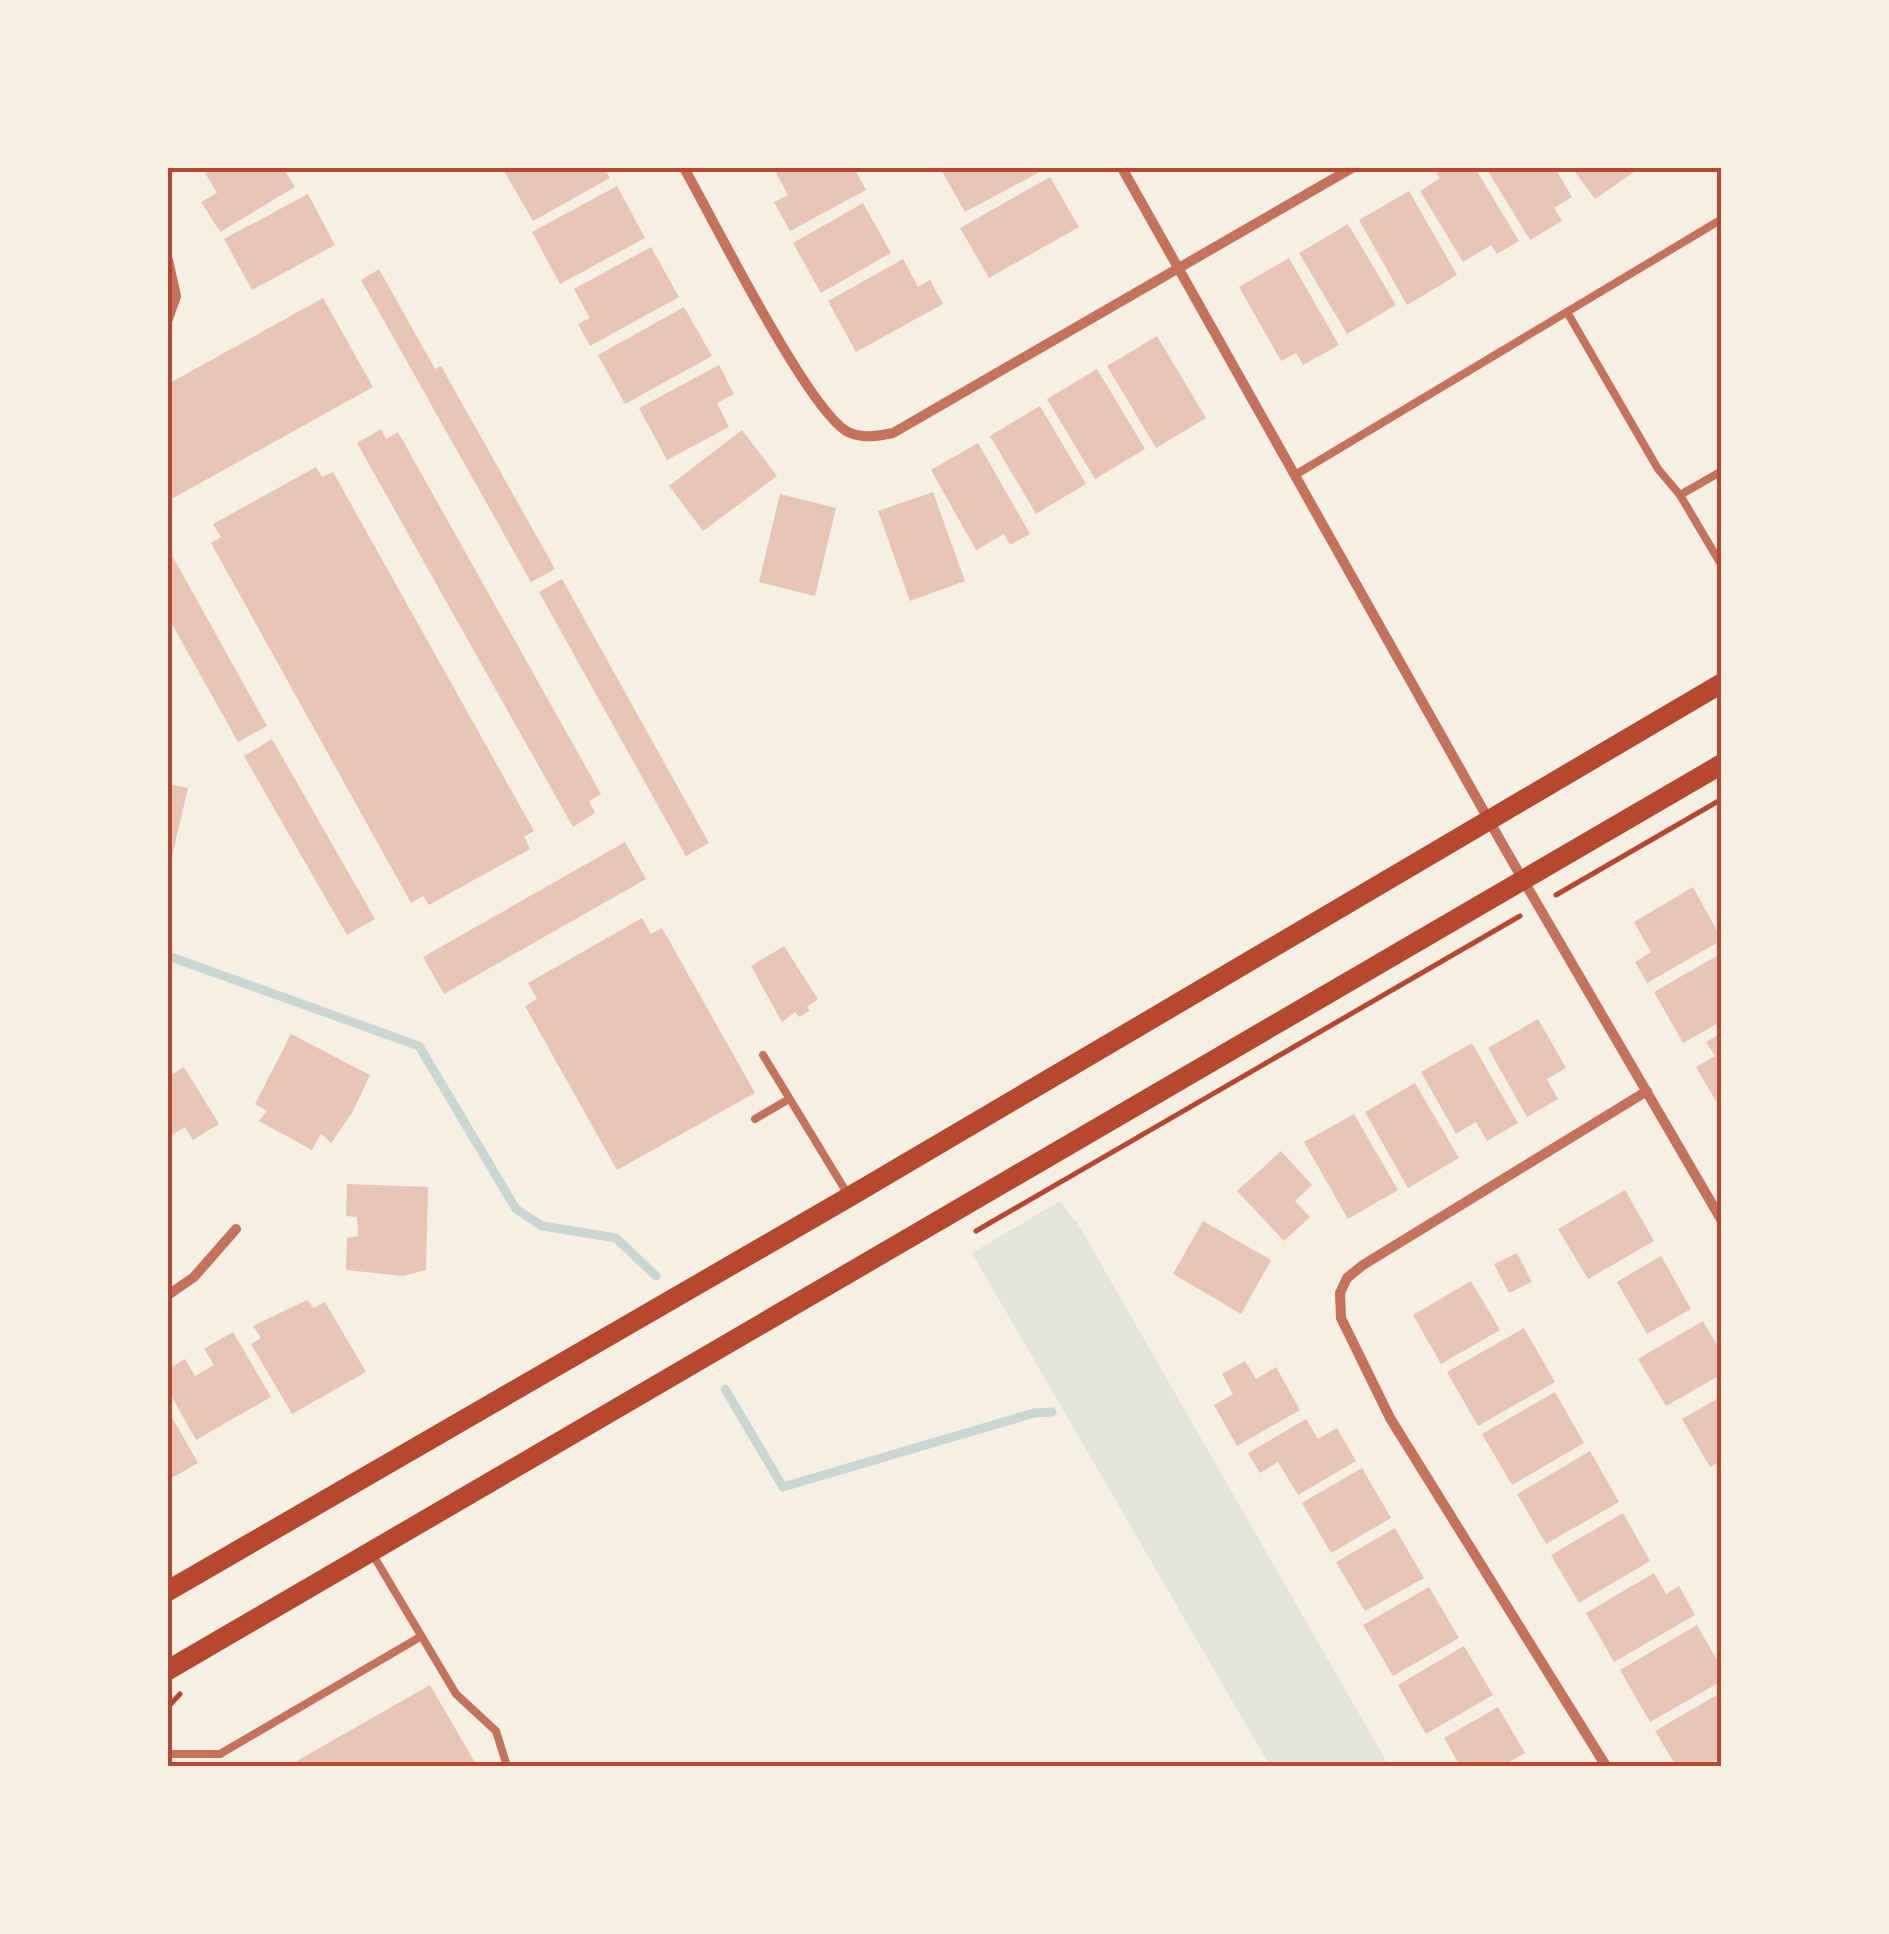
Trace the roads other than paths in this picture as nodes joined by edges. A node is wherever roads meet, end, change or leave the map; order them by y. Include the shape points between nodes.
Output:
1 (684, 168) edge
2 (1122, 168) edge
3 (1352, 168) edge
4 (1722, 218) edge
5 (168, 260) edge
6 (1179, 268) junction
7 (1567, 312) junction
8 (168, 319) edge
9 (1722, 471) edge
10 (1295, 475) junction
11 (1680, 496) junction
12 (1722, 566) edge
13 (1722, 684) edge
14 (1722, 764) edge
15 (1487, 818) junction
16 (1523, 880) junction
17 (764, 1056) dead end
18 (1647, 1091) junction
19 (789, 1099) junction
20 (755, 1118) dead end
21 (850, 1197) junction
22 (1722, 1222) edge
23 (236, 1229) dead end
24 (168, 1294) edge
25 (371, 1551) junction
26 (168, 1591) edge
27 (420, 1636) junction
28 (168, 1670) edge
29 (168, 1754) edge
30 (220, 1754) junction
31 (213, 1766) edge
32 (507, 1766) edge
33 (1606, 1766) edge

1 - 6 street via 816,401 850,433 872,438 894,433
2 - 6 street
3 - 6 street
4 - 7 lane
5 - 8 street via 176,296
6 - 10 street
7 - 10 lane
7 - 11 lane
9 - 11 lane
10 - 15 street
11 - 12 lane
13 - 15 main road
14 - 16 main road
15 - 16 street
15 - 21 main road
16 - 18 street
16 - 25 main road
17 - 19 lane
18 - 22 street
18 - 33 street via 1363,1264 1340,1293 1340,1318 1390,1418
19 - 20 lane
19 - 21 lane
21 - 26 main road
23 - 24 street via 194,1278
25 - 27 lane
25 - 28 main road
27 - 30 lane
27 - 32 lane via 456,1694 496,1732
29 - 30 lane
30 - 31 lane

